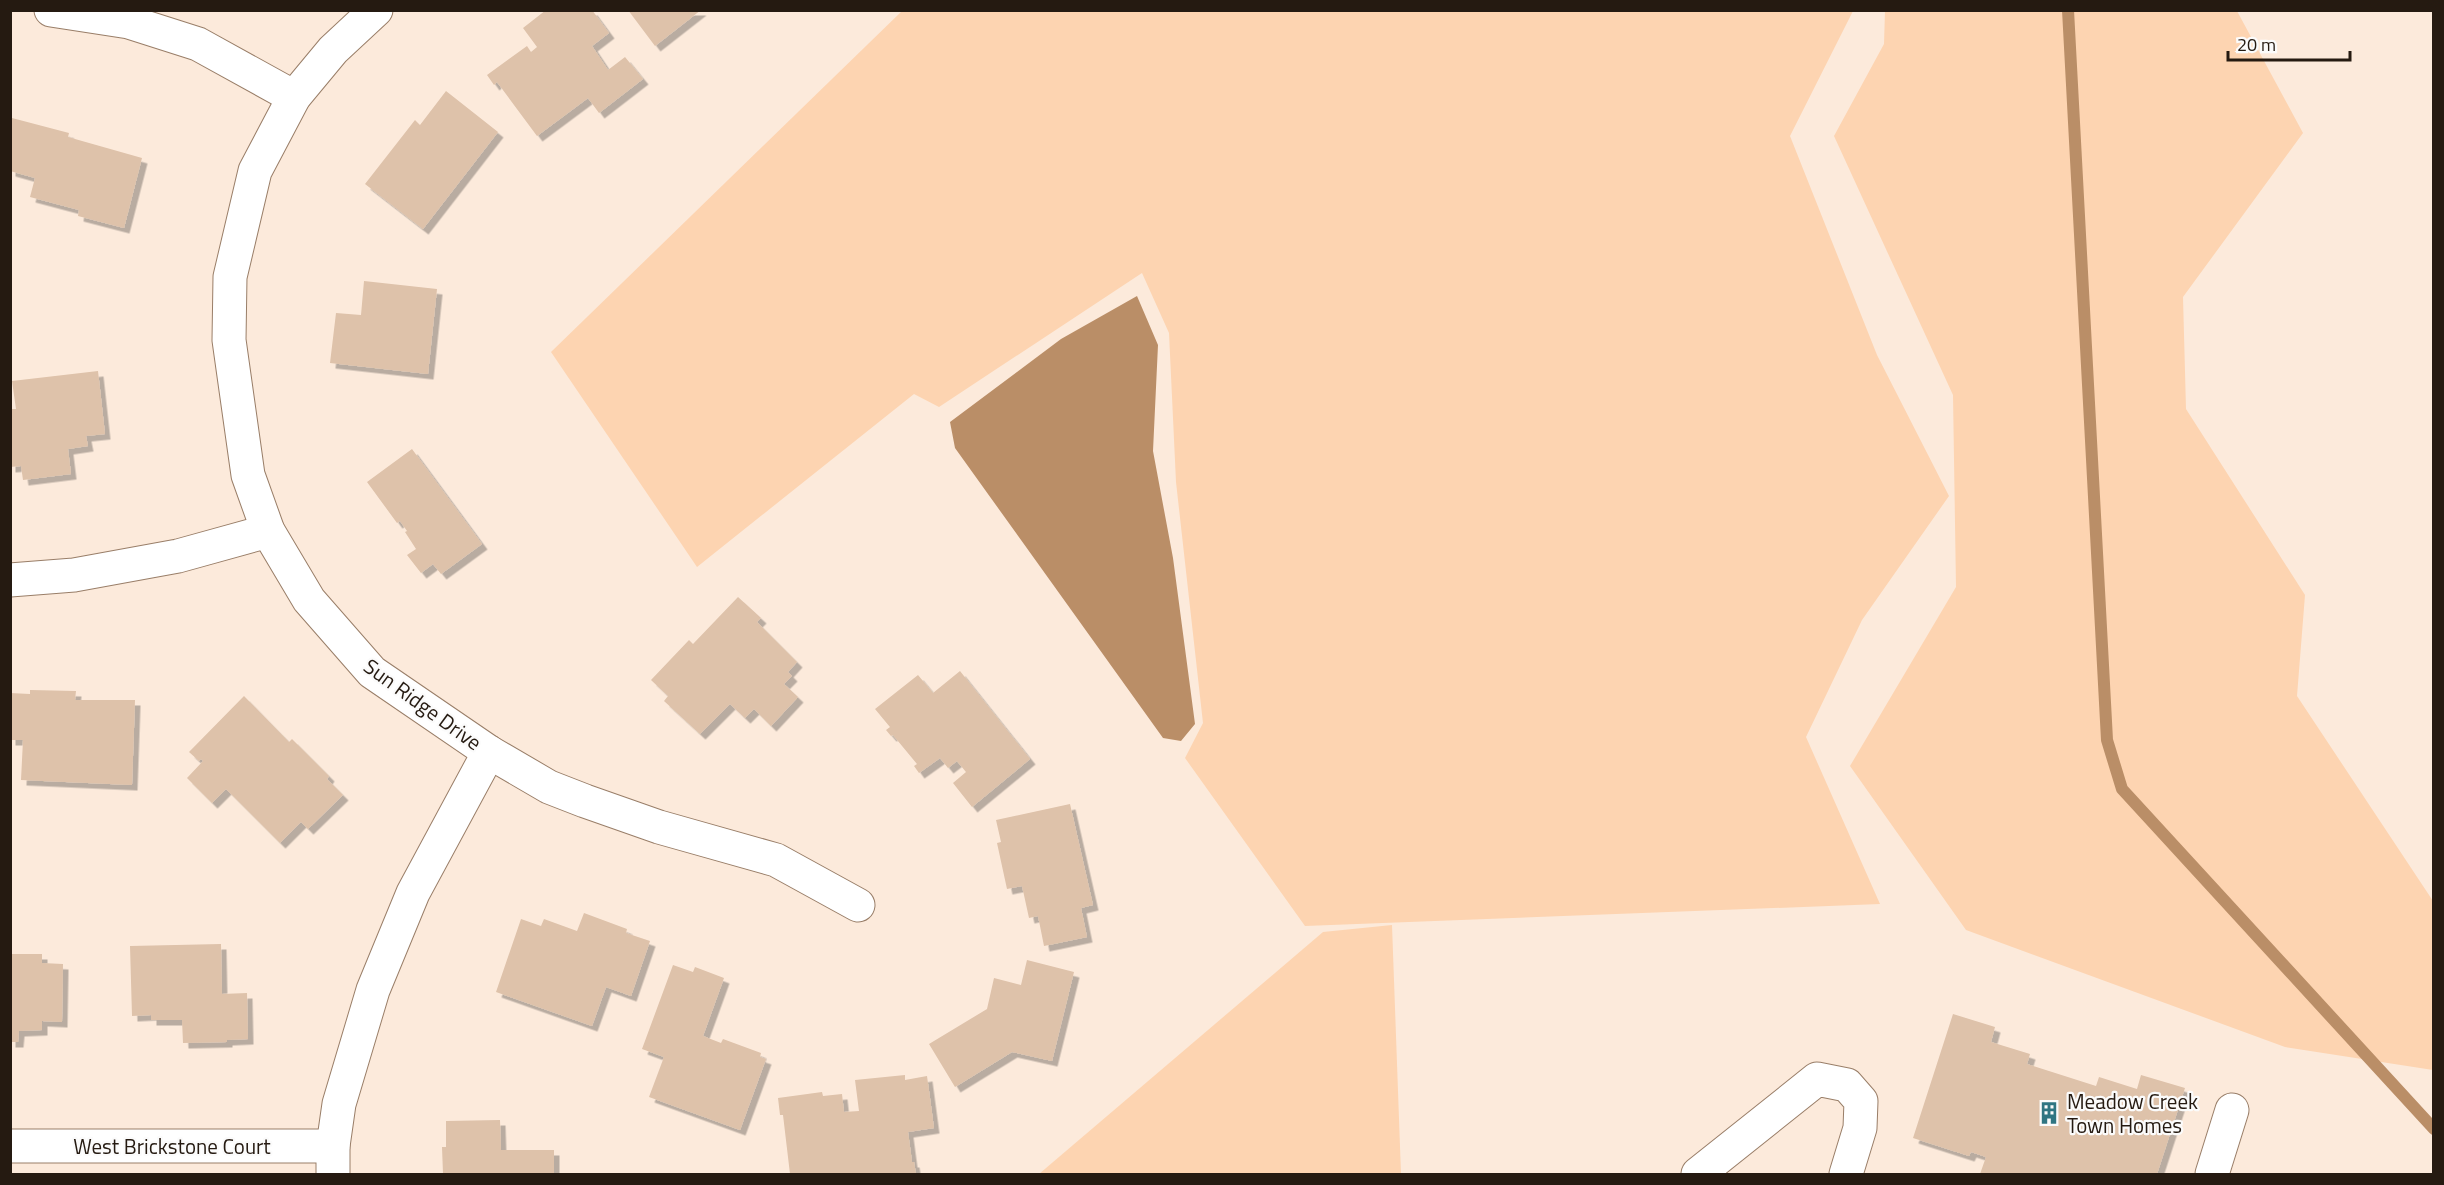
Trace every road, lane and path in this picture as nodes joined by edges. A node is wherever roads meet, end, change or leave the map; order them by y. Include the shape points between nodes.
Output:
1 (51, 10) edge
2 (376, 10) edge
3 (294, 97) junction
4 (268, 531) junction
5 (10, 580) edge
6 (489, 752) junction
7 (858, 905) dead end
8 (2232, 1110) dead end
9 (10, 1146) edge
10 (333, 1160) edge
11 (1698, 1174) edge
12 (1846, 1174) edge
13 (2212, 1174) edge

1 - 3 street via 129,22 198,44
2 - 3 street, Sun Ridge Drive via 333,50
3 - 4 street, Sun Ridge Drive via 255,171 230,277 229,340 248,475
4 - 5 street via 178,556 74,575
4 - 6 street, Sun Ridge Drive via 309,600 372,672
6 - 7 street, Sun Ridge Drive via 549,787 585,801 659,827 776,860
6 - 10 street via 413,893 373,990 339,1104
8 - 13 street
9 - 10 street, West Brickstone Court
11 - 12 street via 1816,1079 1847,1085 1861,1101 1860,1128

